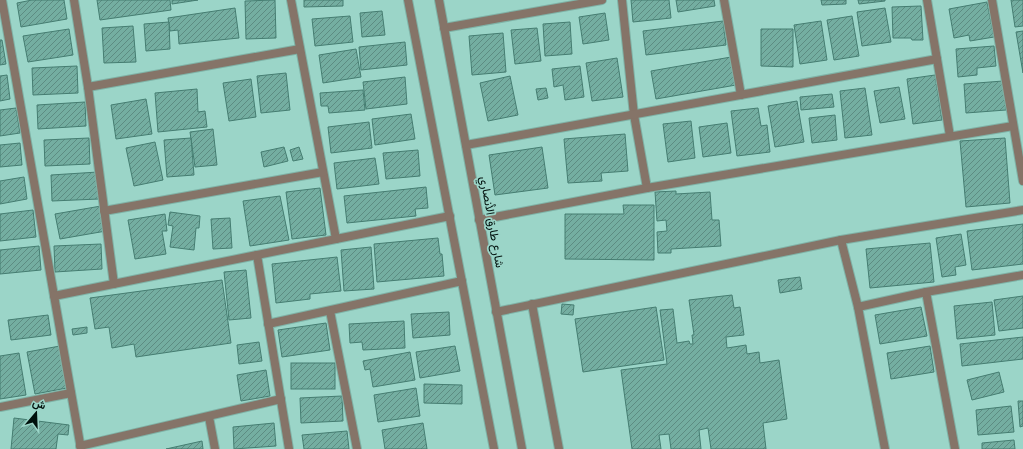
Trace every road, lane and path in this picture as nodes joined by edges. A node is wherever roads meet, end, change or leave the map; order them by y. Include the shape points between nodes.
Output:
1 (2, 0) edge
2 (74, 0) edge
3 (291, 0) edge
4 (408, 0) edge
5 (439, 0) edge
6 (602, 0) edge
7 (622, 0) edge
8 (724, 0) edge
9 (927, 0) edge
10 (992, 0) edge
11 (444, 28) junction
12 (300, 49) junction
13 (937, 59) junction
14 (88, 87) junction
15 (741, 95) junction
16 (634, 115) junction
17 (1013, 126) junction
18 (950, 136) junction
19 (466, 145) junction
20 (1020, 150) edge
21 (323, 172) junction
22 (1023, 181) edge
23 (647, 188) junction
24 (1023, 210) edge
25 (104, 211) junction
26 (450, 216) junction
27 (479, 220) junction
28 (336, 239) junction
29 (841, 240) junction
30 (257, 255) junction
31 (1023, 275) edge
32 (462, 281) junction
33 (114, 284) junction
34 (926, 292) junction
35 (54, 296) junction
36 (532, 304) junction
37 (858, 307) junction
38 (330, 311) junction
39 (496, 312) junction
40 (268, 324) junction
41 (71, 393) junction
42 (281, 399) junction
43 (0, 407) edge
44 (209, 417) junction
45 (81, 448) edge
46 (215, 449) edge
47 (289, 449) edge
48 (357, 449) edge
49 (494, 449) edge
50 (522, 449) edge
51 (559, 449) edge
52 (885, 449) edge
53 (955, 449) edge

1 - 35 street
2 - 14 street
3 - 12 street
4 - 26 street
5 - 11 street, شارع طارق الأنصاري
6 - 11 street
7 - 16 street
8 - 15 street
9 - 13 street
10 - 17 street
11 - 19 street, شارع طارق الأنصاري
12 - 14 street
12 - 21 street
13 - 15 street
13 - 18 street
14 - 25 street
15 - 16 street
16 - 19 street
16 - 23 street
17 - 18 street
17 - 20 street
18 - 23 street
19 - 27 street, شارع طارق الأنصاري
20 - 22 street
21 - 25 street
21 - 28 street
23 - 27 street
24 - 29 street
25 - 33 street
26 - 28 street
26 - 32 street
27 - 39 street, شارع طارق الأنصاري
28 - 30 street
29 - 36 street
29 - 37 street
30 - 33 street
30 - 40 street
31 - 34 street
32 - 38 street
32 - 49 street
33 - 35 street
34 - 37 street
34 - 53 street
35 - 41 street
36 - 39 street
36 - 51 street
37 - 52 street
38 - 40 street
38 - 48 street
39 - 50 street, شارع طارق الأنصاري
40 - 42 street
41 - 43 street
41 - 45 street
42 - 44 street
42 - 47 street
44 - 45 street
44 - 46 street

